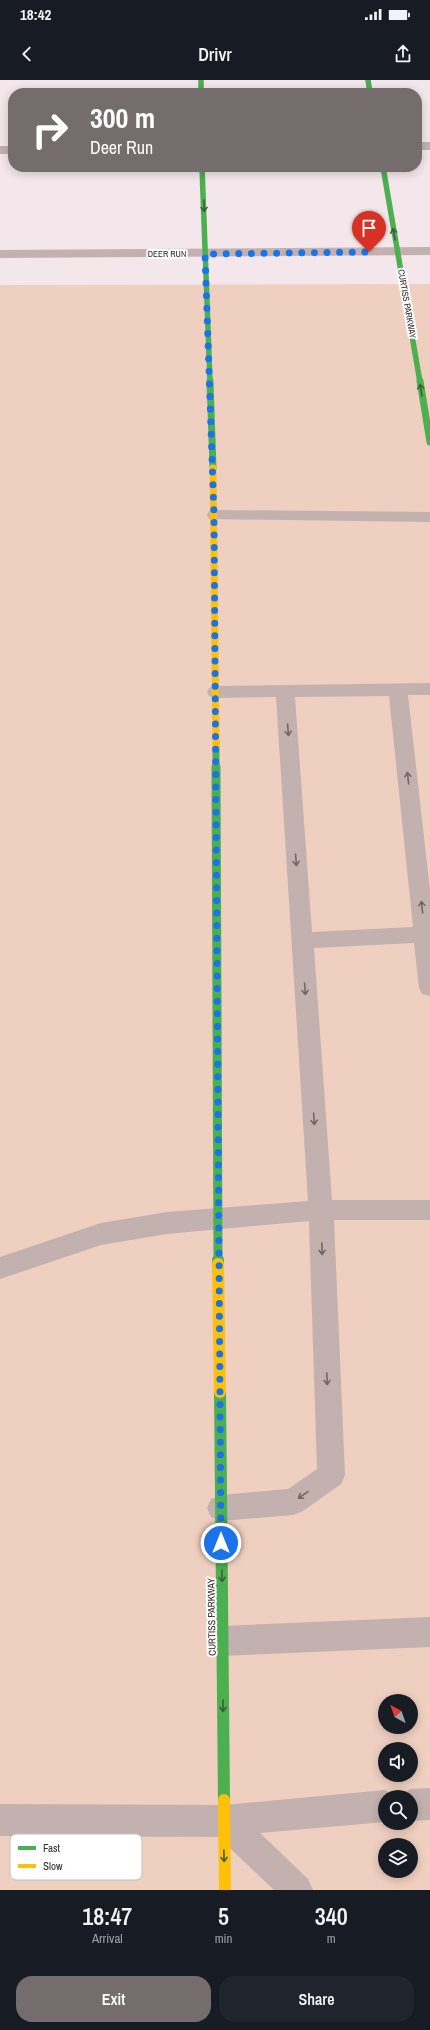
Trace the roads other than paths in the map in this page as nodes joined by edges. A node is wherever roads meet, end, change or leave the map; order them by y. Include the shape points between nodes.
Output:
1 (202, 172) edge
2 (384, 172) edge
3 (397, 252) junction
4 (430, 252) edge
5 (0, 254) edge
6 (205, 254) junction
7 (430, 442) edge
8 (214, 515) junction
9 (430, 517) edge
10 (398, 689) junction
11 (430, 689) edge
12 (285, 691) junction
13 (216, 692) junction
14 (425, 935) junction
15 (302, 940) junction
16 (430, 988) edge
17 (321, 1210) junction
18 (430, 1210) edge
19 (218, 1218) junction
20 (0, 1268) edge
21 (221, 1508) junction
22 (430, 1632) edge
23 (222, 1641) junction
24 (430, 1804) edge
25 (418, 1805) edge
26 (378, 1807) edge
27 (0, 1820) edge
28 (224, 1821) junction
29 (225, 1890) edge
30 (296, 1890) edge

1 -> 6 main road, CURTISS PARKWAY
3 -> 2 main road, CURTISS PARKWAY
3 - 4 street, DEER RUN
3 - 6 street, DEER RUN
7 -> 3 main road, CURTISS PARKWAY
5 - 6 street, DEER RUN
6 - 8 main road, CURTISS PARKWAY
8 - 9 street
8 - 13 main road, CURTISS PARKWAY
10 - 11 street
10 - 12 street
14 -> 10 street
12 - 13 street
12 -> 15 street
13 - 19 main road, CURTISS PARKWAY
14 - 15 street
14 - 16 street
15 -> 17 street
17 - 18 street
17 - 19 street
17 -> 21 street via 331,1475 293,1502
19 - 20 street via 101,1234
19 - 21 main road, CURTISS PARKWAY
21 -> 23 main road, CURTISS PARKWAY
22 - 23 street
23 -> 28 main road, CURTISS PARKWAY
24 - 25 street
26 - 28 street
27 - 28 street
28 -> 29 main road, CURTISS PARKWAY
28 - 30 street

